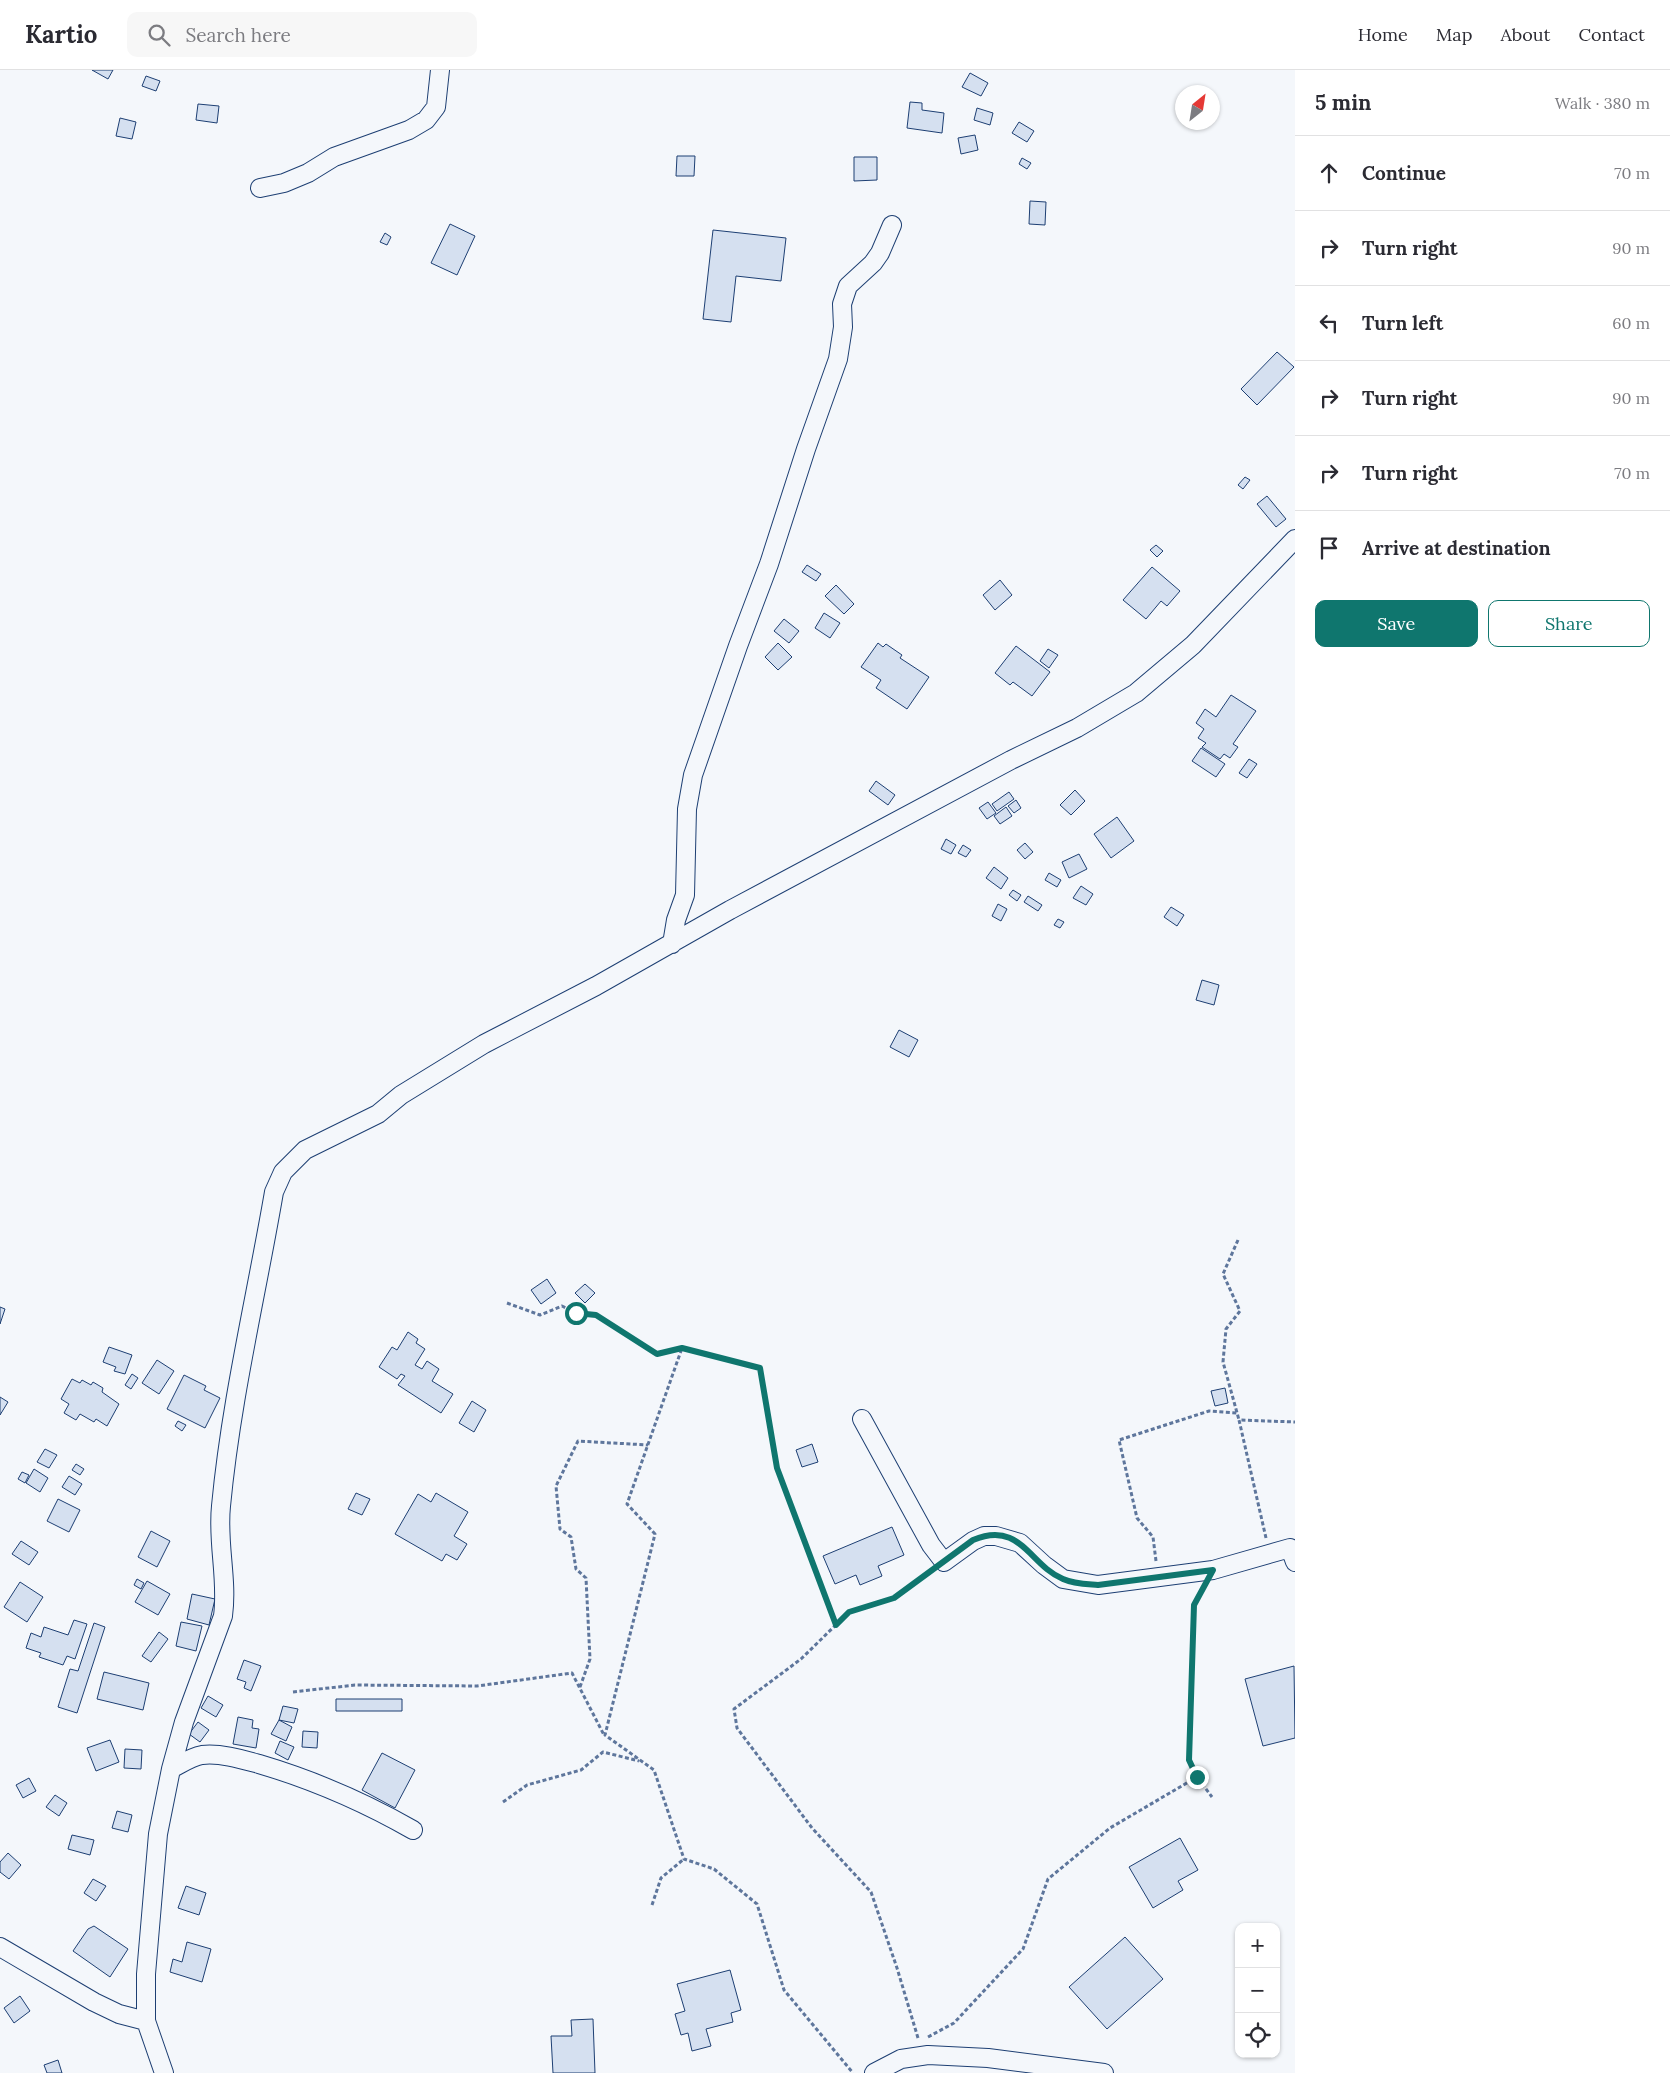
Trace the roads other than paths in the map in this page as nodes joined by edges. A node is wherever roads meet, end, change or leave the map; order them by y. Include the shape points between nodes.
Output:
1 (440, 70) edge
2 (260, 188) dead end
3 (892, 225) dead end
4 (1295, 539) edge
5 (672, 944) junction
6 (862, 1419) dead end
7 (1295, 1562) edge
8 (171, 1769) junction
9 (414, 1830) dead end
10 (0, 1947) edge
11 (146, 2021) junction
12 (164, 2073) edge
13 (874, 2073) edge
14 (1104, 2073) edge

1 - 2 street via 436,107 426,120 409,130 334,157 284,184
3 - 5 street via 873,263 848,286 842,304 843,327 838,359 693,775 687,809 685,895
4 - 5 street via 1193,645 1136,693 1077,728 730,910
5 - 8 street via 484,1044 400,1096 378,1114 305,1150 283,1172 274,1192 241,1358 224,1476 220,1508 222,1616 184,1722
6 - 7 street via 931,1545 944,1562 973,1540 984,1536 1020,1543 1063,1579 1098,1585 1213,1570 1290,1548
8 - 9 street via 203,1755 240,1759 293,1774 380,1811
8 - 11 street via 158,1834 153,1881
10 - 11 street via 94,2002 119,2014
11 - 12 street
13 - 14 street via 901,2059 928,2055 988,2058

